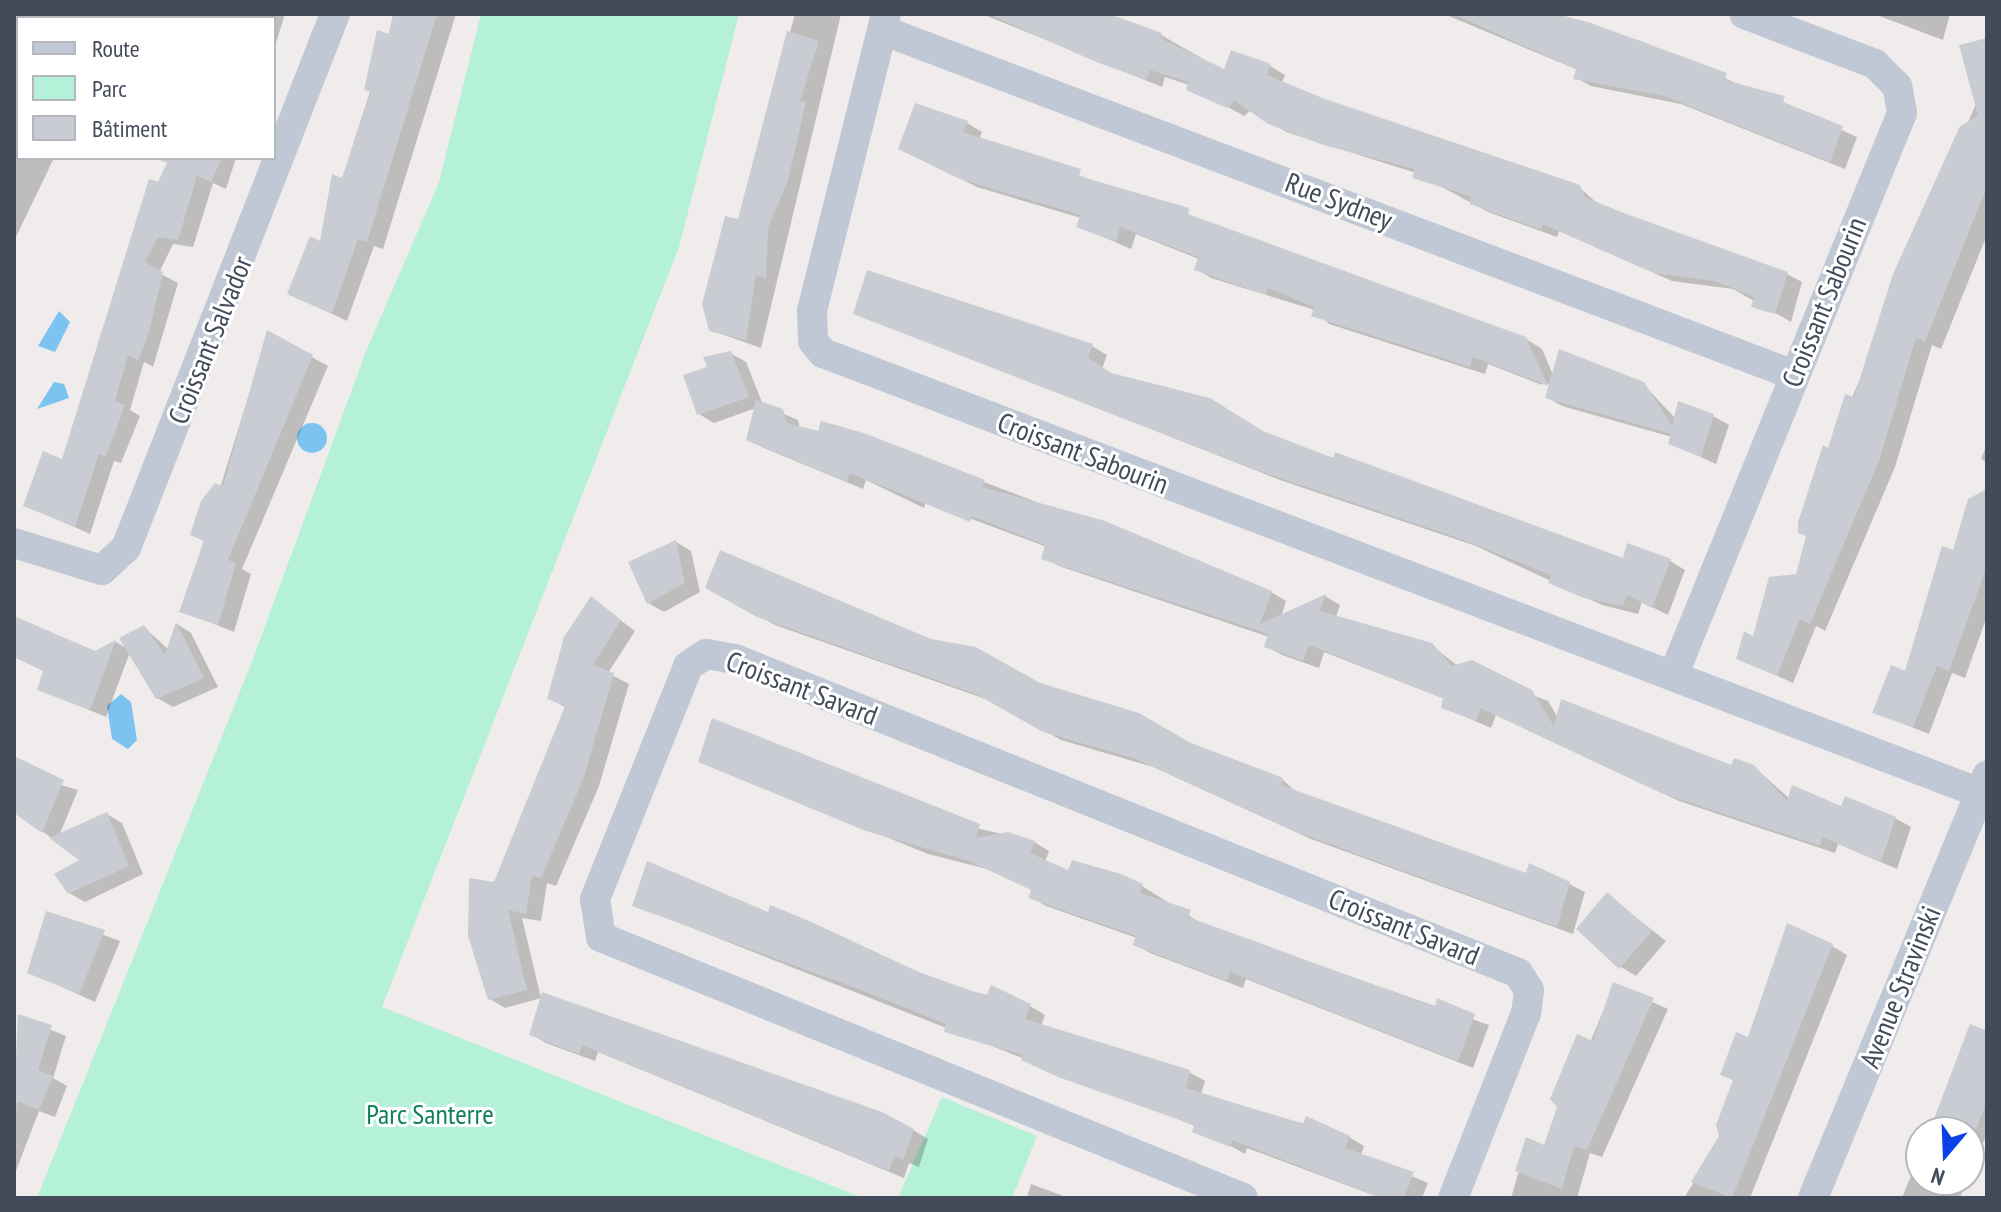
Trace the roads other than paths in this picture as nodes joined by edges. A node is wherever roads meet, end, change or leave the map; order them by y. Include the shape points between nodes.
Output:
1 (335, 14) edge
2 (1744, 14) edge
3 (884, 22) edge
4 (1794, 375) junction
5 (14, 543) edge
6 (1673, 676) junction
7 (1983, 784) edge
8 (1243, 1198) edge
9 (1453, 1198) edge
10 (1813, 1198) edge

1 - 5 street, Croissant Salvador via 126,548 102,570
2 - 4 street, Croissant Sabourin via 1875,64 1902,98
3 - 4 street, Rue Sydney
3 - 6 street, Croissant Sabourin via 812,310 813,341 823,353
4 - 6 street, Croissant Sabourin
6 - 7 street, Croissant Sabourin
7 - 10 street, Avenue Stravinski
8 - 9 street, Croissant Savard via 601,937 595,899 688,666 706,654 735,659 1518,973 1529,990 1526,1013

